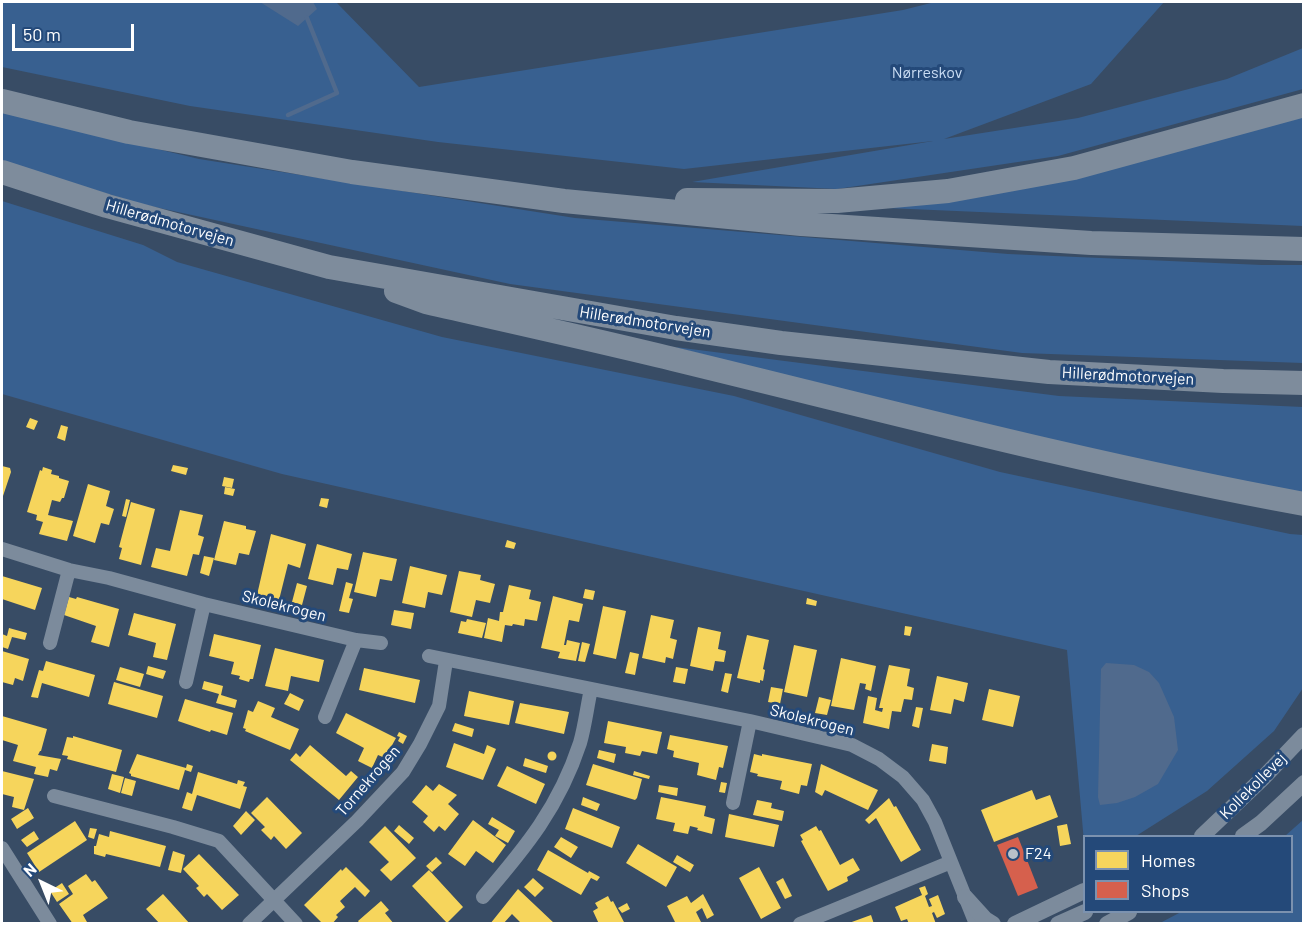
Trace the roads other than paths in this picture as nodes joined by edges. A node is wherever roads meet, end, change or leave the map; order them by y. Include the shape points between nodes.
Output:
1 (2, 100) edge
2 (1304, 105) edge
3 (2, 172) edge
4 (564, 201) junction
5 (1304, 249) edge
6 (329, 267) junction
7 (1304, 383) edge
8 (1304, 504) edge
9 (2, 549) edge
10 (69, 570) junction
11 (204, 604) junction
12 (356, 640) junction
13 (50, 643) dead end
14 (381, 643) dead end
15 (429, 656) dead end
16 (446, 661) junction
17 (186, 682) dead end
18 (591, 689) junction
19 (325, 717) dead end
20 (750, 721) junction
21 (1304, 735) edge
22 (1304, 783) edge
23 (54, 796) dead end
24 (733, 802) dead end
25 (1204, 835) edge
26 (1247, 835) edge
27 (2, 848) edge
28 (951, 862) junction
29 (1083, 891) edge
30 (483, 897) dead end
31 (965, 897) junction
32 (275, 898) junction
33 (1083, 912) edge
34 (1127, 913) edge
35 (50, 924) edge
36 (249, 924) edge
37 (296, 924) edge
38 (800, 924) edge
39 (976, 924) edge
40 (993, 924) edge
41 (1015, 924) edge
42 (1058, 924) edge
43 (1107, 924) edge

1 - 4 highway via 129,132 352,172
2 - 4 highway via 1074,168 948,191 837,201
3 - 6 highway, Hillerødmotorvejen via 107,206
4 - 5 highway via 801,224 1056,241
6 - 7 highway, Hillerødmotorvejen via 631,321 781,343 1049,372
6 - 8 highway via 426,302 1087,460
9 - 10 street, Skolekrogen
10 - 11 street, Skolekrogen
10 - 13 street
11 - 12 street, Skolekrogen
11 - 17 street
12 - 14 street, Skolekrogen
12 - 19 street
15 - 16 street, Skolekrogen
16 - 18 street, Skolekrogen
16 - 32 street, Tornekrogen via 439,706 403,772
18 - 20 street, Skolekrogen
18 - 30 street via 580,742 557,800 525,848
20 - 24 street, Skolekrogen
20 - 28 street, Skolekrogen via 852,745 879,759 903,777 923,800
21 - 25 street, Kollekollevej
22 - 26 street, Kollekollevej
23 - 32 street via 219,842
27 - 35 street
28 - 31 street, Skolekrogen
28 - 38 street
29 - 41 street
31 - 39 street, Skolekrogen
31 - 40 street
32 - 36 street, Tornekrogen
32 - 37 street
33 - 42 street
34 - 43 street

